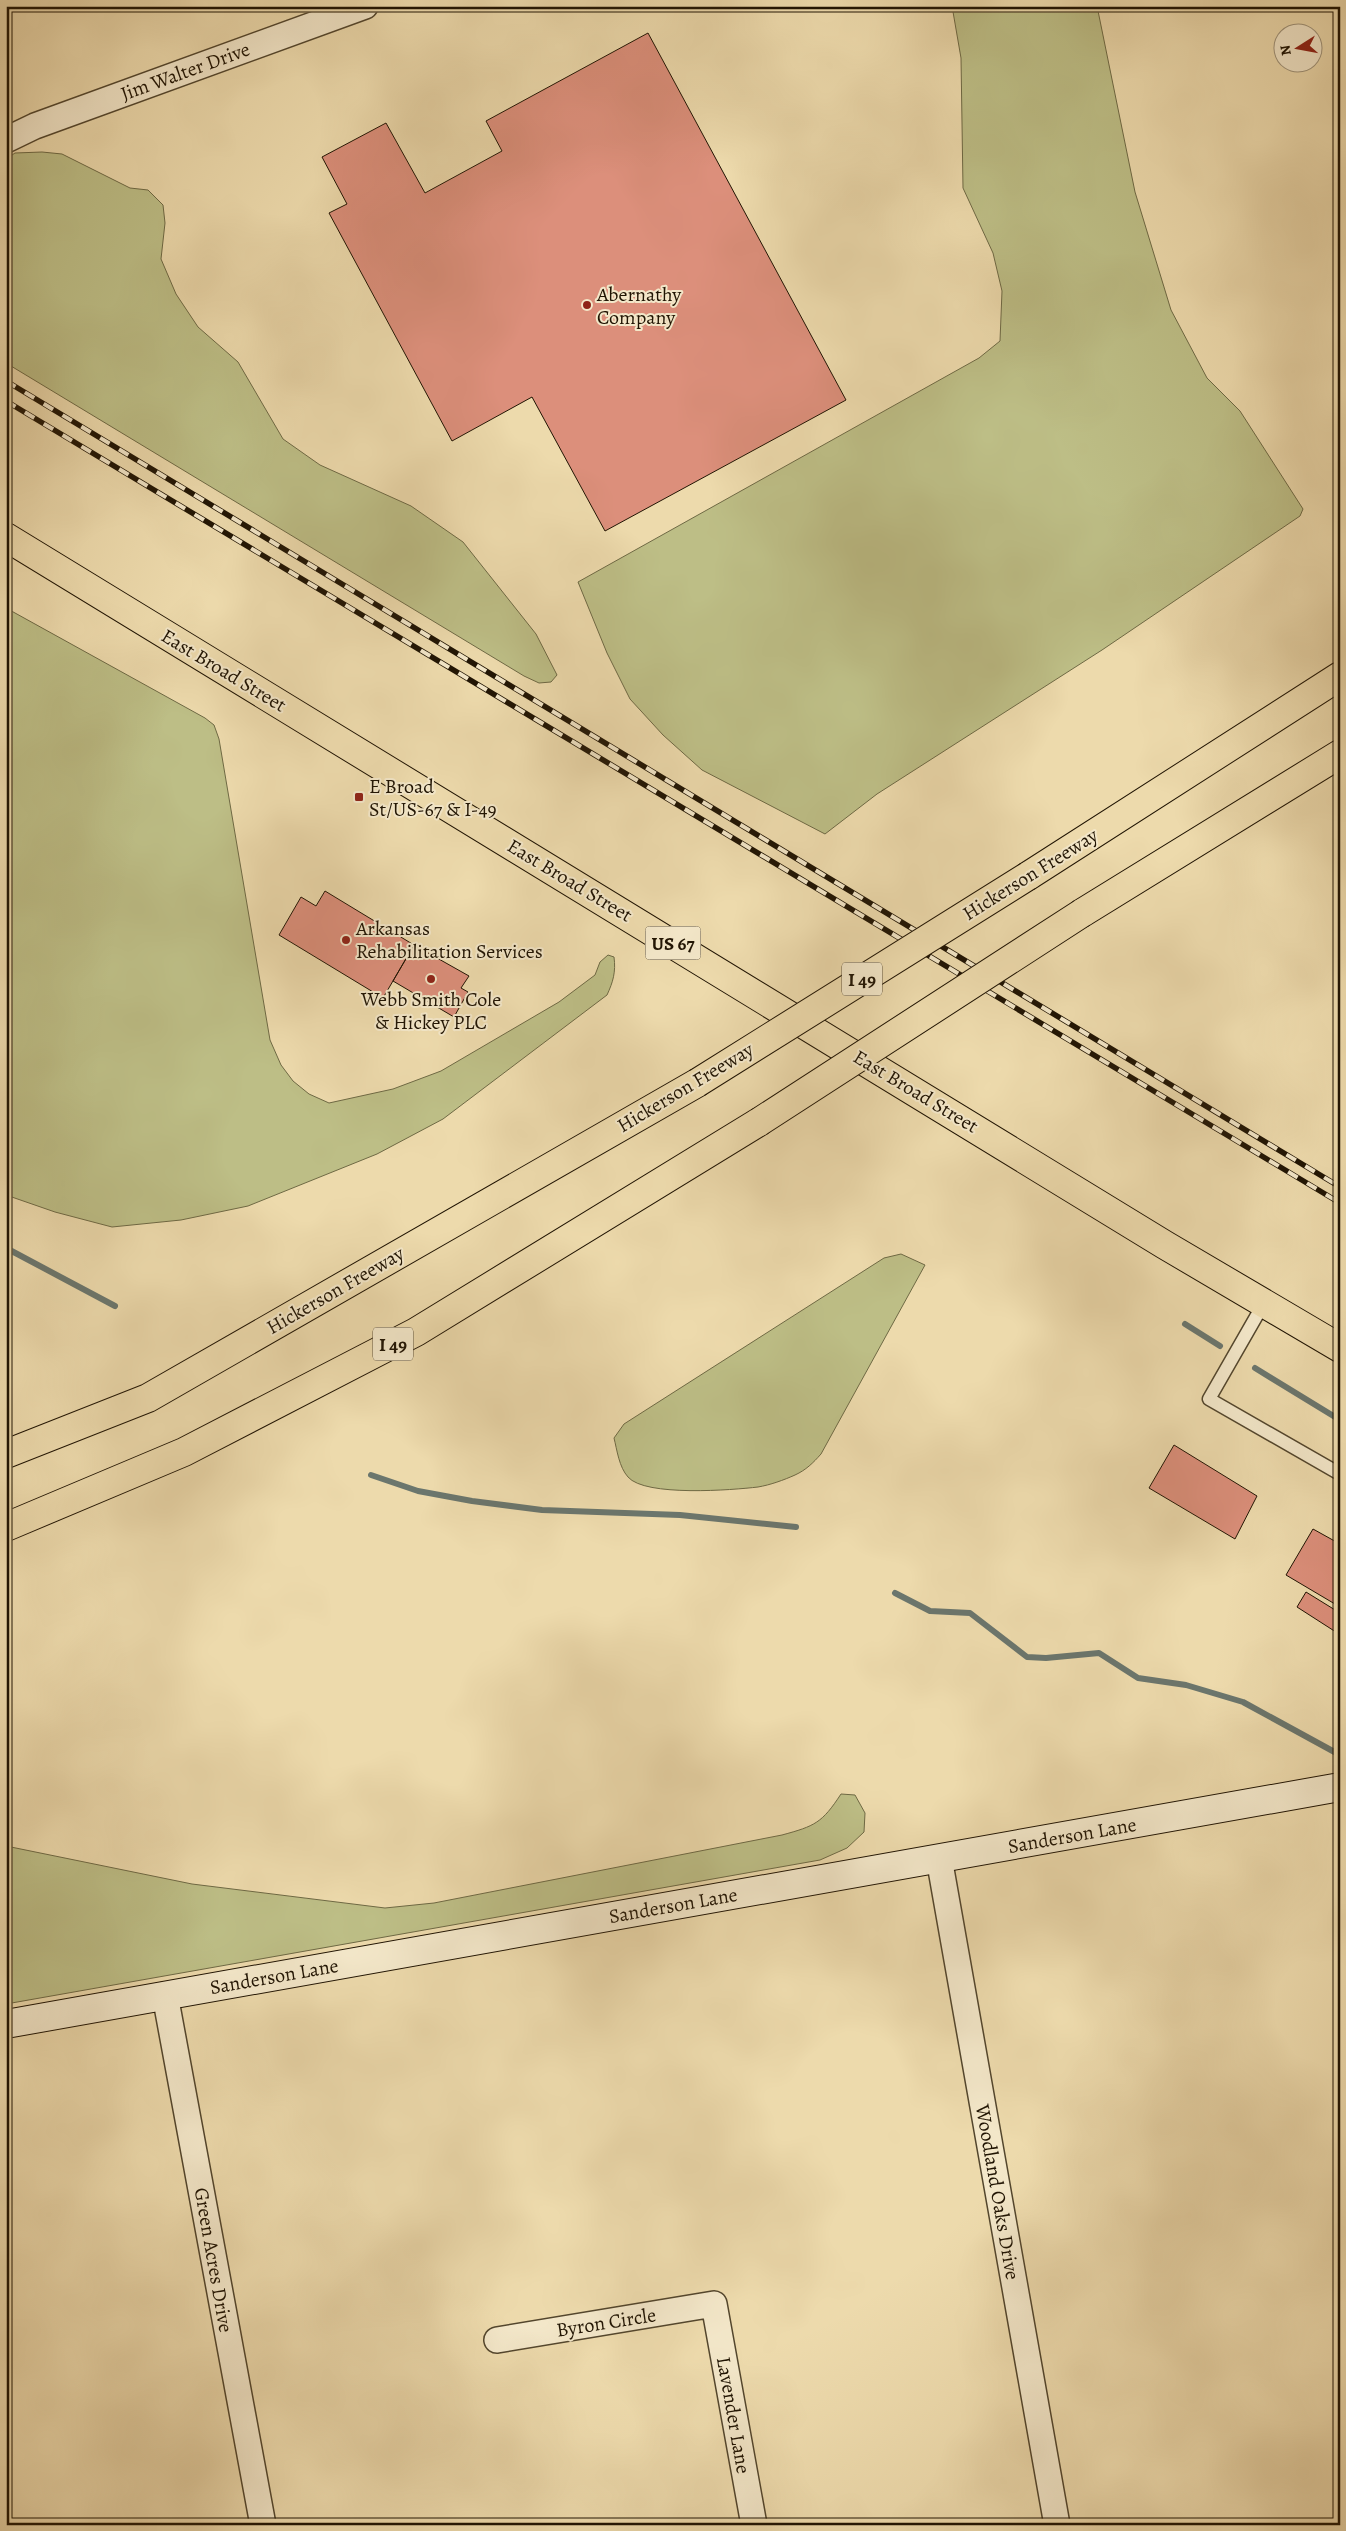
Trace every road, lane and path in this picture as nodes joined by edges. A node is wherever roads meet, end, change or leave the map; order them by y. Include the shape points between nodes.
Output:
1 (365, 6) edge
2 (6, 140) edge
3 (6, 537) edge
4 (1340, 676) edge
5 (1340, 754) edge
6 (1264, 1303) junction
7 (1340, 1348) edge
8 (6, 1454) edge
9 (1340, 1474) edge
10 (6, 1528) edge
11 (1340, 1787) edge
12 (939, 1858) junction
13 (166, 1995) junction
14 (6, 2024) edge
15 (714, 2304) joint
16 (497, 2340) dead end
17 (263, 2525) edge
18 (754, 2525) edge
19 (1057, 2525) edge

1 - 2 street, Jim Walter Drive via 35,126
3 - 6 main road, East Broad Street / US 67
4 - 8 main road, Hickerson Freeway / I 49, bridge via 1028,876 697,1082 148,1398
5 - 10 main road, I 49, bridge via 1082,913 758,1122 416,1332 184,1452
6 - 7 main road, East Broad Street / US 67
6 - 9 lane via 1209,1399
11 - 12 street, Sanderson Lane
12 - 13 street, Sanderson Lane
12 - 19 street, Woodland Oaks Drive
13 - 14 street, Sanderson Lane
13 - 17 street, Green Acres Drive
15 - 16 street, Byron Circle
15 - 18 street, Lavender Lane

